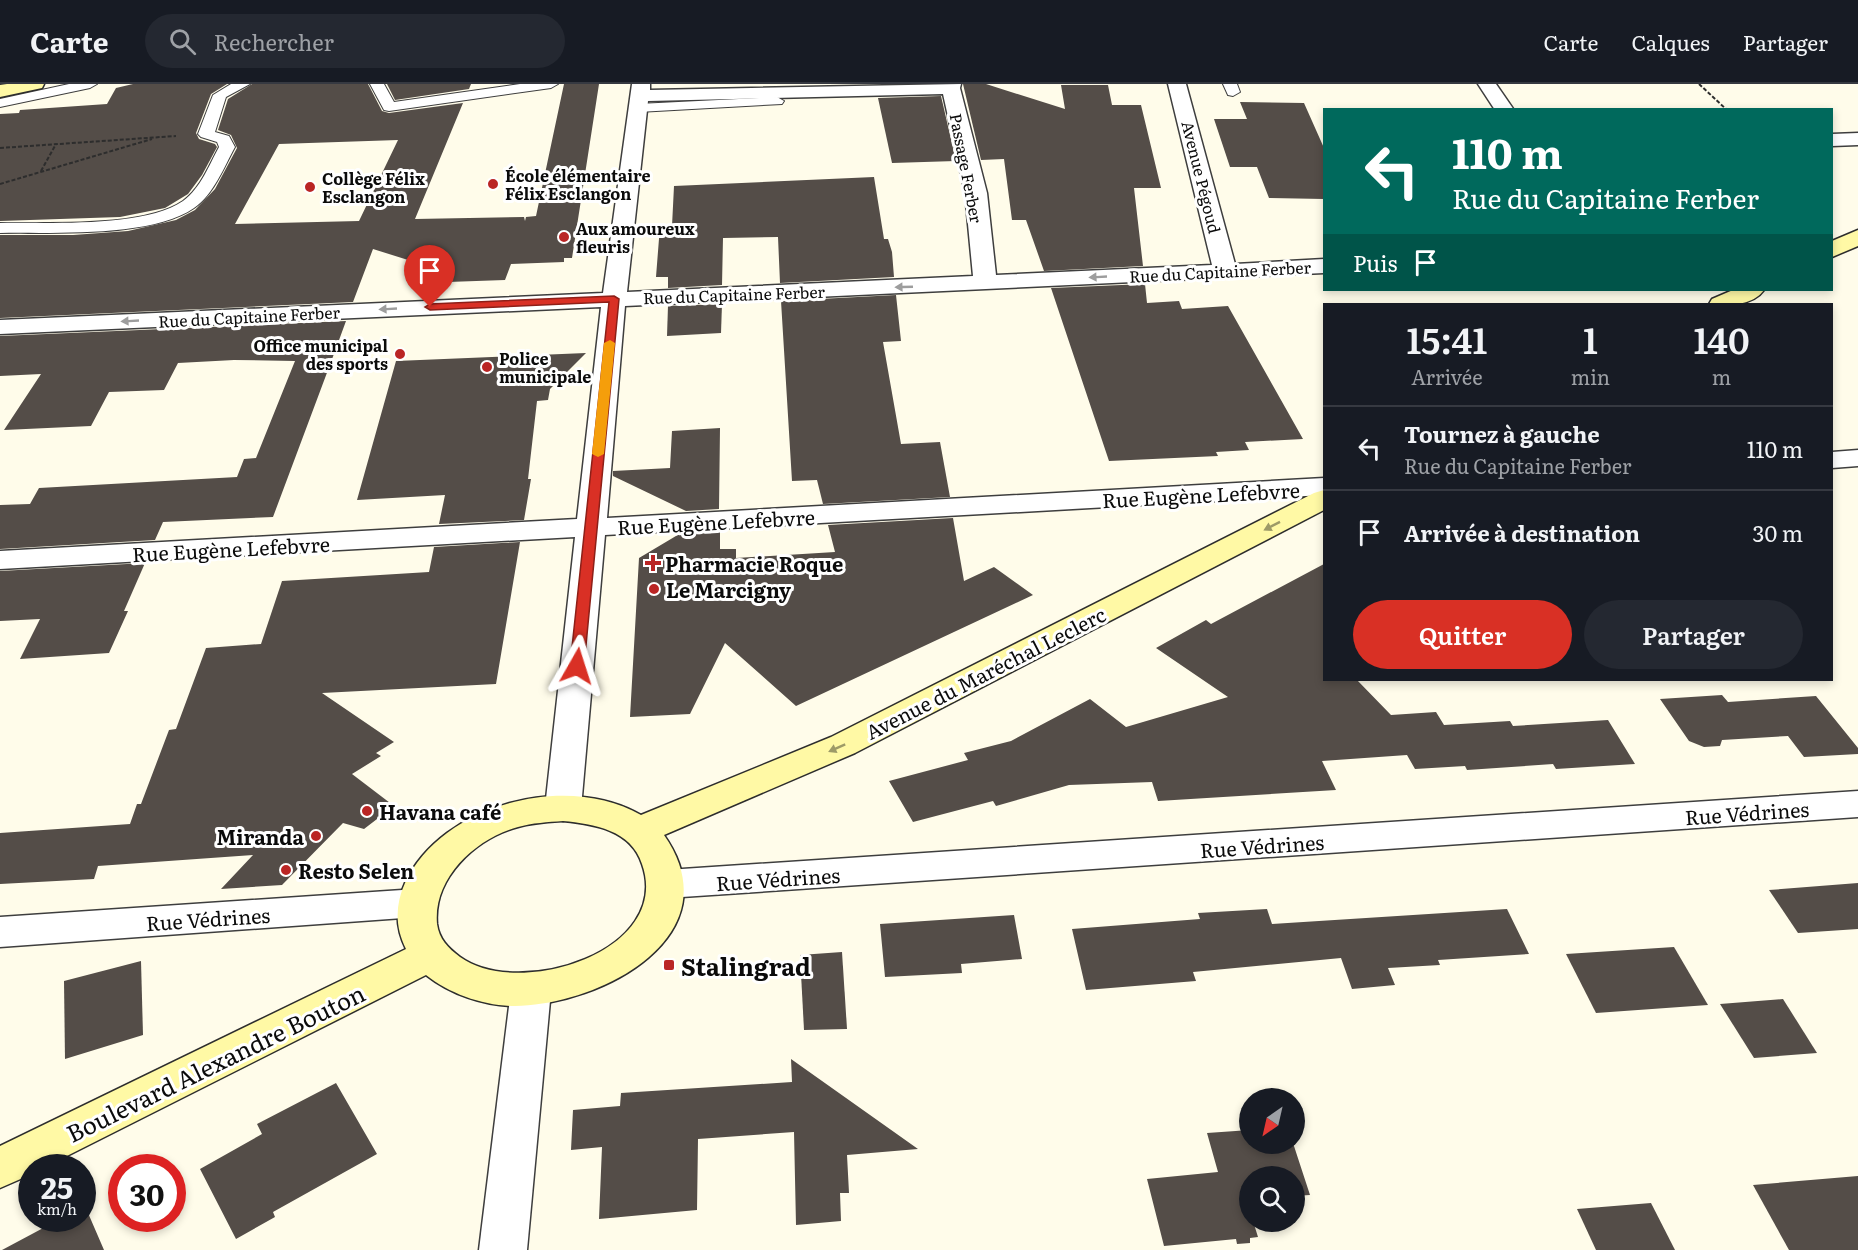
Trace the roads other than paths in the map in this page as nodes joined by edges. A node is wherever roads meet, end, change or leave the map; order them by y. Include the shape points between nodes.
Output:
1 (35, 84) edge
2 (90, 84) edge
3 (243, 84) edge
4 (377, 84) edge
5 (551, 84) edge
6 (1177, 84) edge
7 (1487, 84) edge
8 (951, 86) edge
9 (509, 87) edge
10 (0, 91) edge
11 (640, 96) edge
12 (777, 101) dead end
13 (0, 103) edge
14 (1504, 108) edge
15 (1858, 139) edge
16 (1833, 140) edge
17 (0, 228) edge
18 (1323, 266) edge
19 (1225, 270) junction
20 (985, 284) junction
21 (1750, 291) edge
22 (614, 299) junction
23 (1723, 303) edge
24 (0, 327) edge
25 (1858, 458) edge
26 (1833, 460) edge
27 (1323, 487) edge
28 (1323, 500) edge
29 (591, 528) junction
30 (0, 560) edge
31 (1858, 804) edge
32 (563, 808) junction
33 (640, 830) junction
34 (667, 884) junction
35 (417, 903) junction
36 (0, 932) edge
37 (430, 955) junction
38 (531, 990) junction
39 (0, 1168) edge
40 (503, 1250) edge

1 - 10 street
2 - 13 lane
3 - 17 lane via 220,95 206,134 224,139 227,147 203,189 188,205 127,224
4 - 9 lane via 389,107
5 - 9 lane
6 - 19 street, Avenue Pégoud
7 - 14 street
8 - 11 street
8 - 20 street, Passage Ferber via 976,193
11 - 12 lane
11 - 22 street
15 - 16 street
18 - 19 street, Rue du Capitaine Ferber
19 -> 20 street, Rue du Capitaine Ferber
20 -> 22 street, Rue du Capitaine Ferber
21 - 23 street
22 -> 24 street, Rue du Capitaine Ferber
22 - 29 street
25 - 26 street
27 - 29 street, Rue Eugène Lefebvre
28 -> 33 street, Avenue du Maréchal Leclerc via 843,745
29 - 30 street, Rue Eugène Lefebvre
29 - 32 street
31 - 34 street, Rue Védrines
32 - 33 street via 618,818
32 - 35 street via 530,811 497,821 468,836 443,855 425,879
33 - 34 street via 660,855
34 - 38 street via 661,913 640,941 618,959 573,982
35 - 36 street, Rue Védrines
35 - 37 street via 418,931
37 - 38 street via 448,971 471,983
37 - 39 street, Boulevard Alexandre Bouton
38 - 40 street

